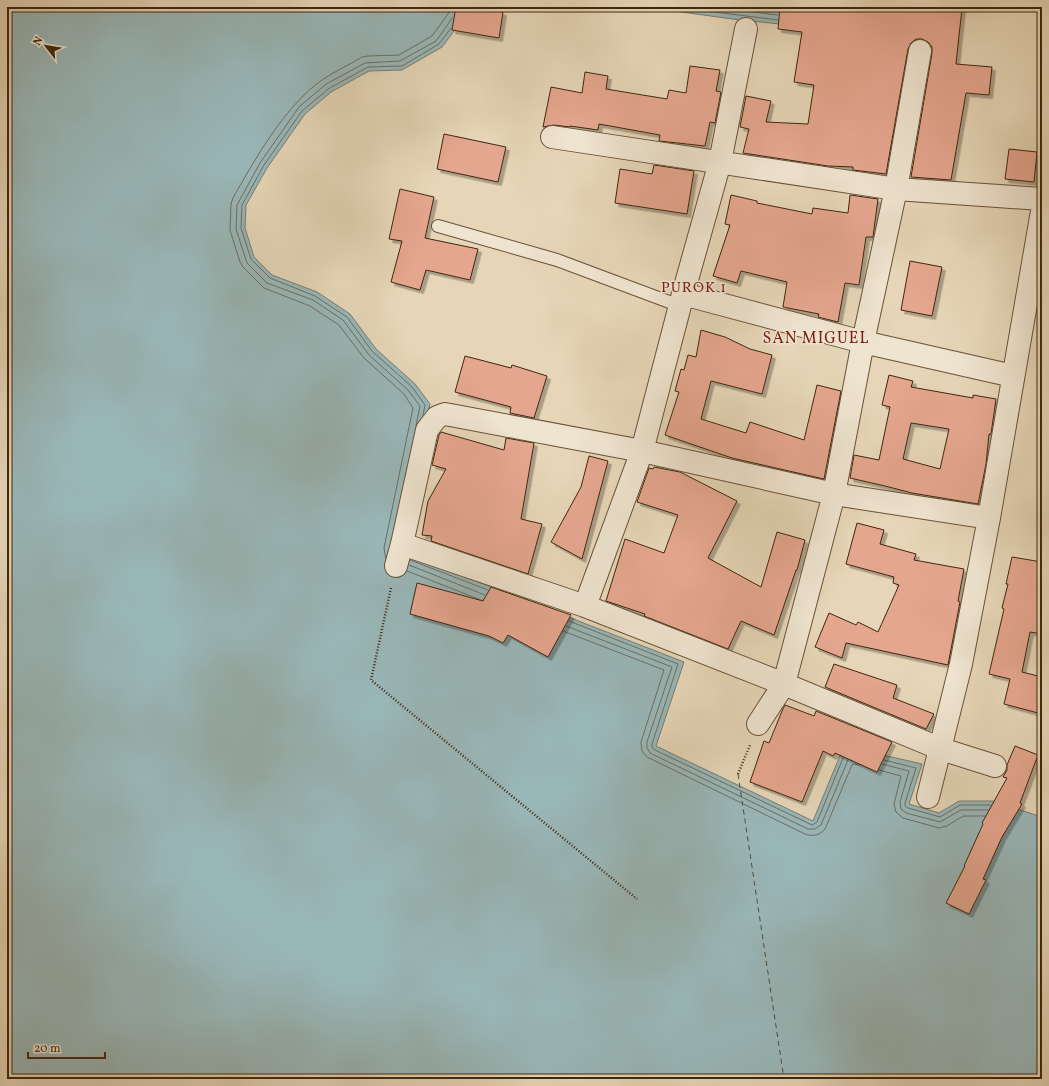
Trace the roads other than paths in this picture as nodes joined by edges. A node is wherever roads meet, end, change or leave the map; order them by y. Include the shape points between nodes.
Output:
1 (746, 29) dead end
2 (920, 51) dead end
3 (552, 137) dead end
4 (720, 162) junction
5 (896, 189) junction
6 (1042, 199) edge
7 (1042, 211) edge
8 (438, 226) dead end
9 (681, 300) junction
10 (863, 342) junction
11 (1013, 376) junction
12 (642, 451) junction
13 (834, 494) junction
14 (990, 518) junction
15 (402, 544) junction
16 (396, 566) road end
17 (585, 606) junction
18 (784, 684) junction
19 (758, 724) road end
20 (941, 749) junction
21 (995, 766) dead end
22 (928, 798) dead end

1 - 4 street
2 - 5 street
3 - 4 street
4 - 5 street
4 - 9 street
5 - 6 street
5 - 10 street
7 - 11 street
8 - 9 lane via 557,260
9 - 10 street
9 - 12 street
10 - 11 street
10 - 13 street
11 - 14 street
12 - 13 street
12 - 15 street via 441,414 427,430
12 - 17 street
13 - 14 street
13 - 18 street
14 - 20 street
15 - 16 street
15 - 17 street
17 - 18 street
18 - 19 street
18 - 20 street
20 - 21 street
20 - 22 street

